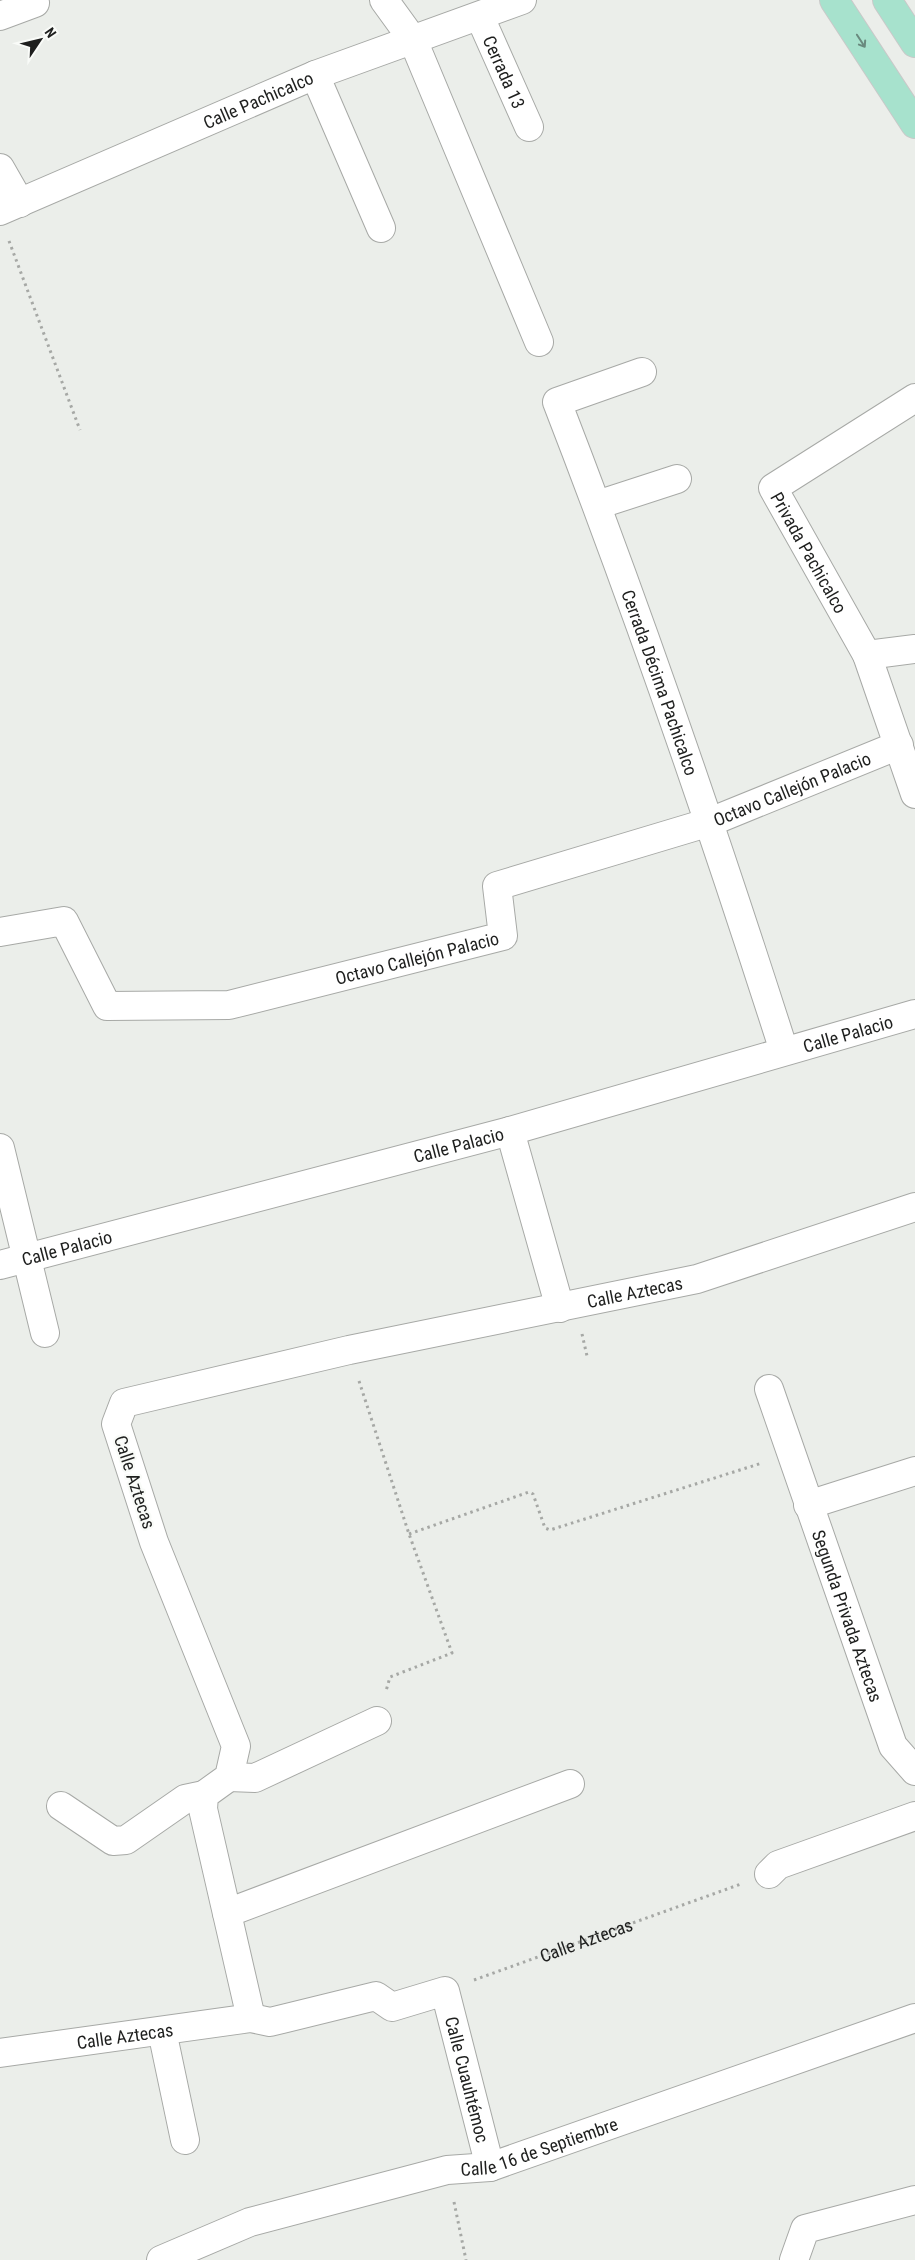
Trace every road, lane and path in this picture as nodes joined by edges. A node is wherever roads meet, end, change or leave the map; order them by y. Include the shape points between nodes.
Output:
1 (384, 0) edge
2 (522, 0) edge
3 (834, 0) edge
4 (887, 0) edge
5 (35, 3) dead end
6 (0, 16) edge
7 (480, 17) junction
8 (413, 40) junction
9 (915, 43) edge
10 (315, 75) junction
11 (915, 124) edge
12 (528, 127) dead end
13 (0, 168) edge
14 (9, 216) edge
15 (381, 228) dead end
16 (539, 342) dead end
17 (642, 372) dead end
18 (915, 398) edge
19 (80, 430) dead end
20 (677, 479) dead end
21 (597, 505) junction
22 (915, 649) edge
23 (867, 655) junction
24 (899, 745) junction
25 (915, 794) edge
26 (710, 822) junction
27 (0, 932) edge
28 (915, 1014) edge
29 (784, 1051) junction
30 (510, 1131) junction
31 (0, 1148) edge
32 (915, 1207) edge
33 (28, 1258) junction
34 (0, 1265) edge
35 (560, 1308) junction
36 (45, 1333) dead end
37 (348, 1350) junction
38 (769, 1388) dead end
39 (791, 1454) junction
40 (915, 1471) edge
41 (808, 1505) junction
42 (408, 1534) junction
43 (377, 1721) joint
44 (915, 1771) edge
45 (229, 1777) junction
46 (570, 1784) dead end
47 (204, 1795) junction
48 (61, 1806) dead end
49 (915, 1816) edge
50 (769, 1874) joint
51 (227, 1913) junction
52 (445, 1991) junction
53 (251, 2018) junction
54 (915, 2018) edge
55 (162, 2031) junction
56 (0, 2053) edge
57 (184, 2140) dead end
58 (490, 2167) junction
59 (447, 2170) junction
60 (915, 2200) edge
61 (161, 2260) edge
62 (466, 2260) edge
63 (794, 2260) edge

1 - 8 street
2 - 7 street, Calle Pachicalco
3 -> 11 main road
4 - 9 main road
5 - 6 street
7 - 8 street, Calle Pachicalco
7 - 12 street, Cerrada 13
8 - 10 street, Calle Pachicalco
8 - 16 street
10 - 14 street, Calle Pachicalco
10 - 15 street
13 - 14 street
14 - 19 path
17 - 21 street, Cerrada Décima Pachicalco via 557,402
18 - 23 street, Privada Pachicalco via 773,488
20 - 21 street
21 - 26 street, Cerrada Décima Pachicalco
22 - 23 street
23 - 24 street, Privada Pachicalco
24 - 25 street
24 - 26 street, Octavo Callejón Palacio
26 - 27 street, Octavo Callejón Palacio via 497,886 502,936 229,1004 107,1006 64,921
26 - 29 street, Cerrada Décima Pachicalco
28 - 29 street, Calle Palacio
29 - 30 street, Calle Palacio
30 - 33 street, Calle Palacio
30 - 35 street
31 - 33 street
32 - 35 street, Calle Aztecas via 696,1279
33 - 34 street, Calle Palacio
33 - 36 street
35 - 37 street, Calle Aztecas
37 - 42 path
37 - 45 street, Calle Aztecas via 124,1403 116,1424 154,1542 236,1746
38 - 39 street, Segunda Privada Aztecas
39 - 41 street, Segunda Privada Aztecas
39 - 42 path via 550,1530 545,1528 533,1494 528,1492
40 - 41 street
41 - 44 street, Segunda Privada Aztecas via 893,1746
42 - 43 path via 452,1653 390,1677
43 - 45 street via 255,1778
45 - 47 street
46 - 51 street
47 - 48 street via 185,1799 126,1840 113,1841
47 - 51 street via 203,1809
49 - 50 street via 778,1865
50 - 52 path, Calle Aztecas
51 - 53 street
52 - 53 street, Calle Aztecas via 392,2007 376,1996 270,2022
52 - 58 street, Calle Cuauhtémoc
53 - 55 street, Calle Aztecas
54 - 58 street, Calle 16 de Septiembre
55 - 56 street, Calle Aztecas
55 - 57 street
58 - 59 street, Calle 16 de Septiembre
59 - 61 street, Calle 16 de Septiembre via 250,2222
59 - 62 path
60 - 63 street via 804,2229

